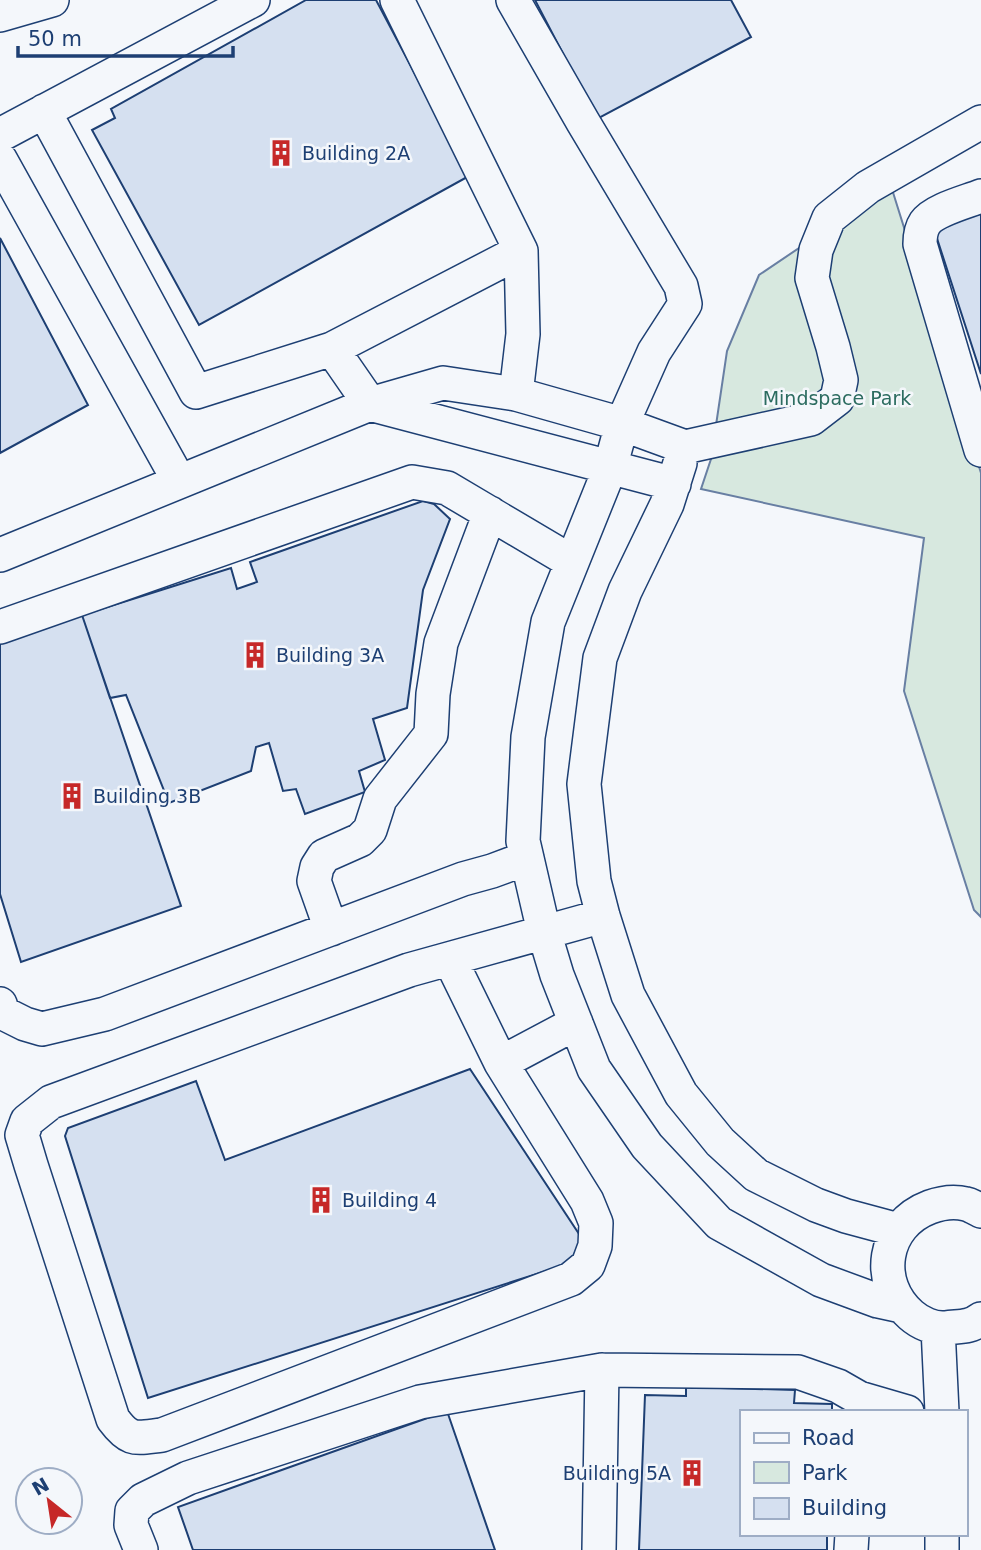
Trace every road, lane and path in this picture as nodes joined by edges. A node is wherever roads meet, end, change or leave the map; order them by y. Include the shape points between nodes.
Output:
1 (52, 0) edge
2 (253, 0) edge
3 (397, 0) edge
4 (513, 0) edge
5 (0, 15) edge
6 (44, 111) junction
7 (981, 122) edge
8 (0, 135) edge
9 (0, 159) edge
10 (981, 196) edge
11 (521, 251) junction
12 (332, 349) junction
13 (516, 394) junction
14 (370, 404) junction
15 (622, 424) junction
16 (685, 447) junction
17 (981, 450) edge
18 (610, 468) junction
19 (179, 481) junction
20 (674, 484) junction
21 (490, 513) junction
22 (0, 555) edge
23 (572, 562) junction
24 (0, 626) edge
25 (527, 858) junction
26 (603, 916) junction
27 (331, 929) junction
28 (544, 932) junction
29 (450, 959) junction
30 (0, 1004) edge
31 (576, 1023) junction
32 (501, 1063) junction
33 (981, 1211) edge
34 (898, 1230) junction
35 (901, 1306) junction
36 (981, 1319) edge
37 (937, 1328) junction
38 (602, 1370) junction
39 (859, 1405) edge
40 (893, 1410) edge
41 (942, 1410) edge
42 (141, 1550) edge
43 (599, 1550) edge

1 - 5 street
2 - 6 street
3 - 11 street
4 - 15 street via 681,286 685,304 654,352
6 - 8 street
6 - 12 street via 196,392
7 - 16 street via 868,187 829,218 816,250 812,278 841,380 837,400 811,419
9 - 19 street
10 - 17 street via 934,215 925,223 920,244
11 - 12 street
11 - 13 street via 523,334
12 - 14 street
13 - 14 street via 443,383
13 - 15 street
14 - 18 street
14 - 19 street
15 - 16 street
15 - 18 street
16 - 20 street
18 - 20 street
18 - 23 street
19 - 22 street
20 - 26 street via 600,658 584,784 594,881
21 - 23 street
21 - 24 street via 447,488 412,482
21 - 27 street via 441,643 431,734 380,799 370,830 360,840 324,856 317,867 314,881
23 - 25 street via 548,622 528,737 523,841
25 - 27 street
25 - 28 street
26 - 28 street
26 - 34 street via 628,995 681,1094 720,1142 756,1175 816,1206
27 - 30 street via 105,1014 42,1029 3,1013
28 - 29 street
28 - 31 street
29 - 32 street
29 - 32 street via 51,1102 27,1121 22,1135 31,1165 113,1419 124,1433 137,1438 162,1435 570,1279 588,1265 596,1223 587,1201
31 - 32 street
31 - 35 street via 594,1069 647,1146 719,1223 821,1280
33 - 34 street via 967,1204 941,1203 917,1212
34 - 35 street via 888,1255 888,1282
35 - 37 street via 917,1320
36 - 37 street via 973,1325
37 - 41 street
38 - 39 street via 798,1372 838,1386
38 - 42 street via 420,1402 188,1478 143,1500 132,1511 131,1525
38 - 43 street
39 - 40 street

